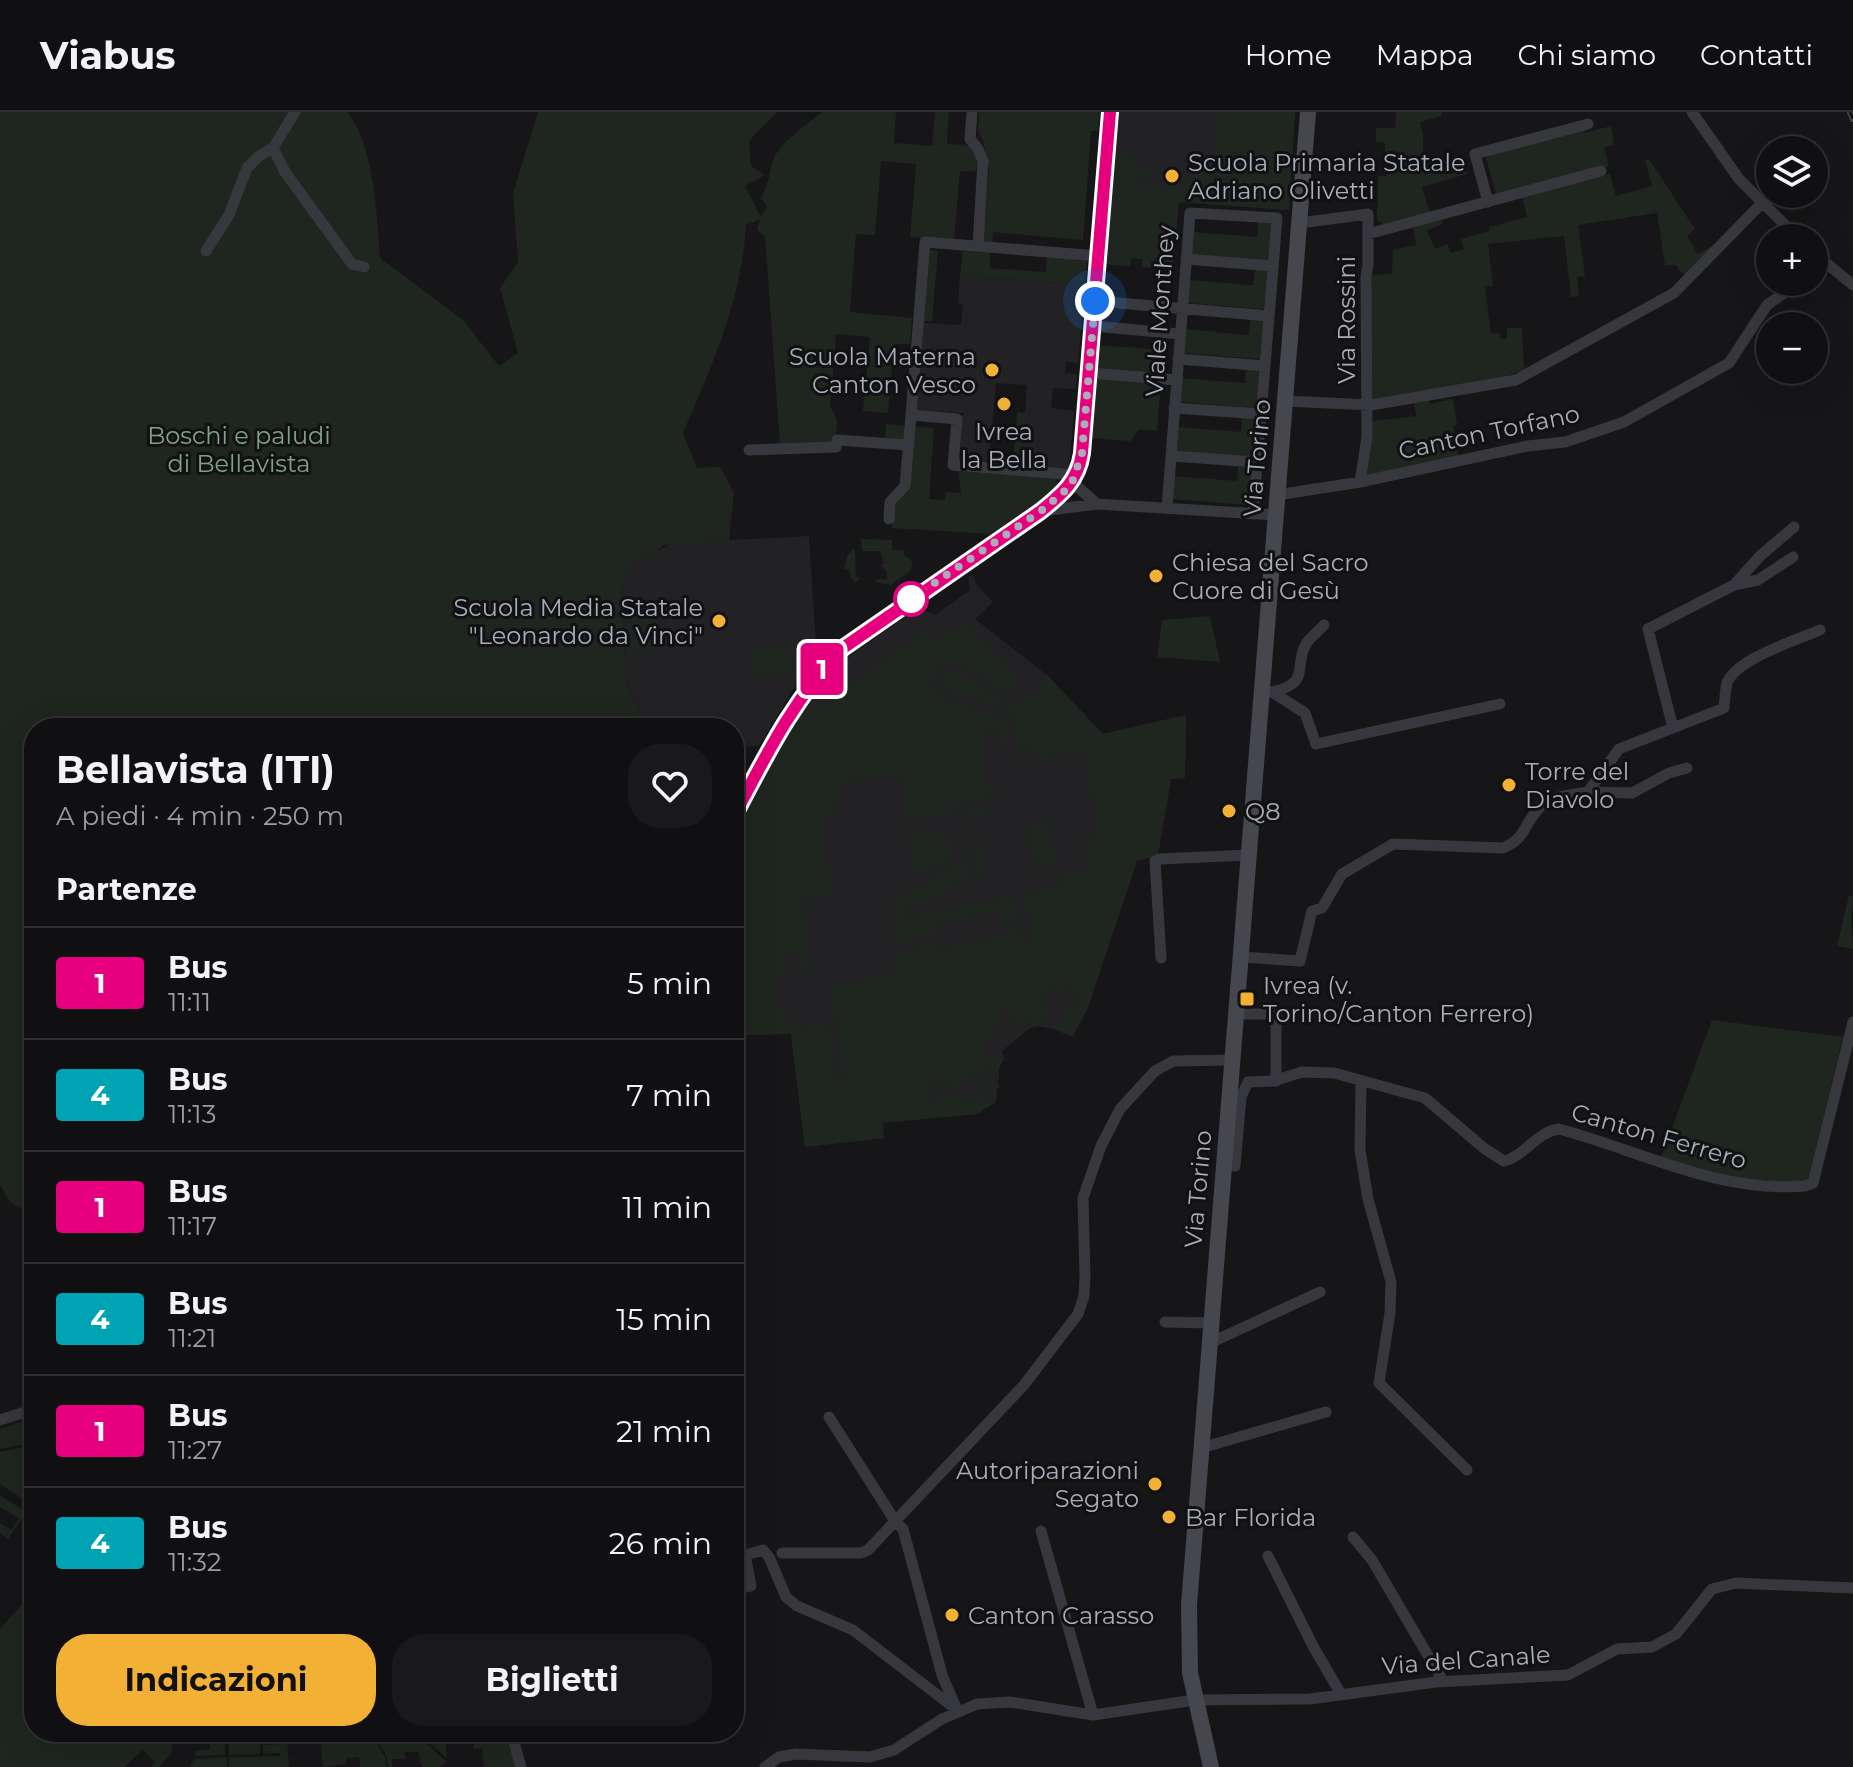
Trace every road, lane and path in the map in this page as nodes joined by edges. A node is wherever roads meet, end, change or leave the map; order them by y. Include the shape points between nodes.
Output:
1 (295, 112) edge
2 (972, 112) edge
3 (1110, 112) edge
4 (1308, 112) edge
5 (1692, 112) edge
6 (1588, 124) dead end
7 (273, 148) junction
8 (1601, 171) dead end
9 (1756, 198) edge
10 (1488, 202) junction
11 (1757, 208) edge
12 (1765, 208) edge
13 (1783, 224) edge
14 (1299, 231) junction
15 (1368, 234) junction
16 (1275, 237) junction
17 (978, 246) junction
18 (206, 251) dead end
19 (1098, 256) junction
20 (1186, 259) junction
21 (1273, 266) junction
22 (1828, 266) edge
23 (364, 267) dead end
24 (1853, 285) edge
25 (1780, 296) edge
26 (1095, 301) junction
27 (1182, 309) junction
28 (1269, 316) junction
29 (1093, 326) junction
30 (1180, 334) junction
31 (1178, 359) junction
32 (1265, 366) junction
33 (1089, 373) junction
34 (1177, 380) junction
35 (1285, 401) junction
36 (1367, 405) junction
37 (1174, 408) junction
38 (1261, 414) junction
39 (911, 415) junction
40 (908, 445) junction
41 (749, 450) dead end
42 (1171, 456) junction
43 (1257, 462) junction
44 (1074, 479) junction
45 (1360, 482) junction
46 (1277, 495) junction
47 (1097, 504) junction
48 (1167, 508) junction
49 (1041, 511) junction
50 (1253, 514) junction
51 (1276, 515) junction
52 (889, 519) dead end
53 (1794, 527) dead end
54 (1793, 557) dead end
55 (1734, 585) junction
56 (1324, 625) dead end
57 (1820, 630) dead end
58 (1267, 692) junction
59 (1500, 704) dead end
60 (1673, 728) junction
61 (1687, 768) dead end
62 (1588, 792) junction
63 (744, 798) edge
64 (1249, 855) junction
65 (1241, 957) junction
66 (1161, 958) dead end
67 (1236, 1014) junction
68 (1853, 1022) edge
69 (1232, 1060) junction
70 (1276, 1081) junction
71 (1361, 1082) junction
72 (1224, 1165) junction
73 (1320, 1292) dead end
74 (1165, 1322) dead end
75 (1211, 1323) junction
76 (1210, 1343) junction
77 (24, 1412) edge
78 (1326, 1412) dead end
79 (829, 1417) dead end
80 (0, 1420) edge
81 (1201, 1448) junction
82 (1467, 1470) dead end
83 (895, 1521) junction
84 (1041, 1531) dead end
85 (1353, 1537) dead end
86 (782, 1553) dead end
87 (1268, 1556) dead end
88 (744, 1588) edge
89 (1853, 1588) edge
90 (1443, 1681) junction
91 (1341, 1694) junction
92 (1195, 1700) junction
93 (957, 1710) junction
94 (1093, 1715) junction
95 (514, 1742) edge
96 (521, 1767) edge
97 (765, 1767) edge
98 (1211, 1767) edge

1 - 7 street
2 - 17 street via 970,139 983,161
3 - 19 street
4 - 14 street, Via Torino
5 - 9 street
6 - 10 street via 1475,154
7 - 18 street via 247,168 229,215
7 - 23 street via 352,264
8 - 10 street
10 - 15 street
11 - 36 street via 1674,293 1516,380
12 - 13 street
14 - 15 street via 1368,214
14 - 16 street
14 - 35 street, Via Torino
15 - 36 street, Via Rossini
16 - 20 street, Viale Monthey via 1277,218 1190,213
16 - 21 street
17 - 19 street
17 - 39 street via 925,242
19 - 26 street
20 - 21 street
20 - 27 street, Viale Monthey
21 - 28 street
22 - 24 street
25 - 45 street, Canton Torfano via 1767,305 1729,363 1624,422 1565,442
26 - 27 street
26 - 29 street
27 - 28 street
27 - 30 street, Viale Monthey
28 - 32 street
29 - 30 street
29 - 33 street
30 - 31 street, Viale Monthey
31 - 32 street
31 - 34 street, Viale Monthey
32 - 38 street
33 - 34 street
33 - 44 street via 1082,453
34 - 37 street, Viale Monthey
35 - 36 street
35 - 46 street, Via Torino
36 - 45 street, Via Rossini
37 - 38 street
37 - 42 street, Viale Monthey
38 - 43 street
39 - 40 street
39 - 44 street via 957,419 953,465
40 - 41 street via 837,440 836,447
40 - 52 street via 905,486 890,502
42 - 43 street
42 - 48 street, Viale Monthey
43 - 50 street
44 - 47 street
44 - 49 street
45 - 46 street, Canton Torfano
46 - 51 street, Via Torino
47 - 48 street
47 - 49 street
48 - 50 street
49 - 63 street via 843,648 785,723
50 - 51 street
51 - 58 street, Via Torino
53 - 55 street
54 - 55 street via 1758,580
55 - 60 street via 1648,629
56 - 58 street via 1305,645 1296,681
57 - 60 street via 1742,667 1729,679 1724,708
58 - 59 street via 1305,713 1316,744
58 - 64 street, Via Torino
60 - 62 street via 1619,749
61 - 62 street via 1632,793
62 - 65 street via 1540,806 1518,842 1503,848 1393,844 1342,874 1322,908 1312,911 1300,961
64 - 65 street, Via Torino
64 - 66 street via 1155,861
65 - 67 street, Via Torino
67 - 69 street, Via Torino
67 - 70 street via 1276,1014
68 - 71 street, Canton Ferrero via 1813,1183 1805,1186 1731,1183 1559,1129 1504,1161 1425,1098
69 - 72 street, Via Torino
69 - 83 street via 1173,1061 1155,1071 1120,1109 1083,1198 1085,1277 1078,1314 1024,1385
70 - 71 street, Canton Ferrero via 1302,1072 1334,1073
70 - 72 street, Canton Ferrero via 1248,1082 1244,1088 1237,1159 1235,1166
71 - 82 street via 1360,1150 1391,1282 1379,1383
72 - 75 street, Via Torino
73 - 76 street
74 - 75 street
75 - 76 street, Via Torino
76 - 81 street, Via Torino
77 - 80 street
78 - 81 street
79 - 83 street
81 - 92 street, Via Torino via 1188,1627
83 - 86 street via 861,1553
83 - 93 street via 903,1529 942,1675
84 - 94 street
85 - 90 street
87 - 91 street
88 - 93 street via 751,1586 745,1555 763,1550 783,1594 797,1606 853,1630
89 - 90 street, Via del Canale via 1736,1583 1712,1589 1676,1634 1652,1647 1617,1649 1568,1675
90 - 91 street, Via del Canale
91 - 92 street, Via del Canale via 1269,1701
92 - 94 street
92 - 98 street, Via Torino
93 - 94 street via 1010,1702
93 - 97 street via 894,1750 870,1757 796,1754
95 - 96 street

